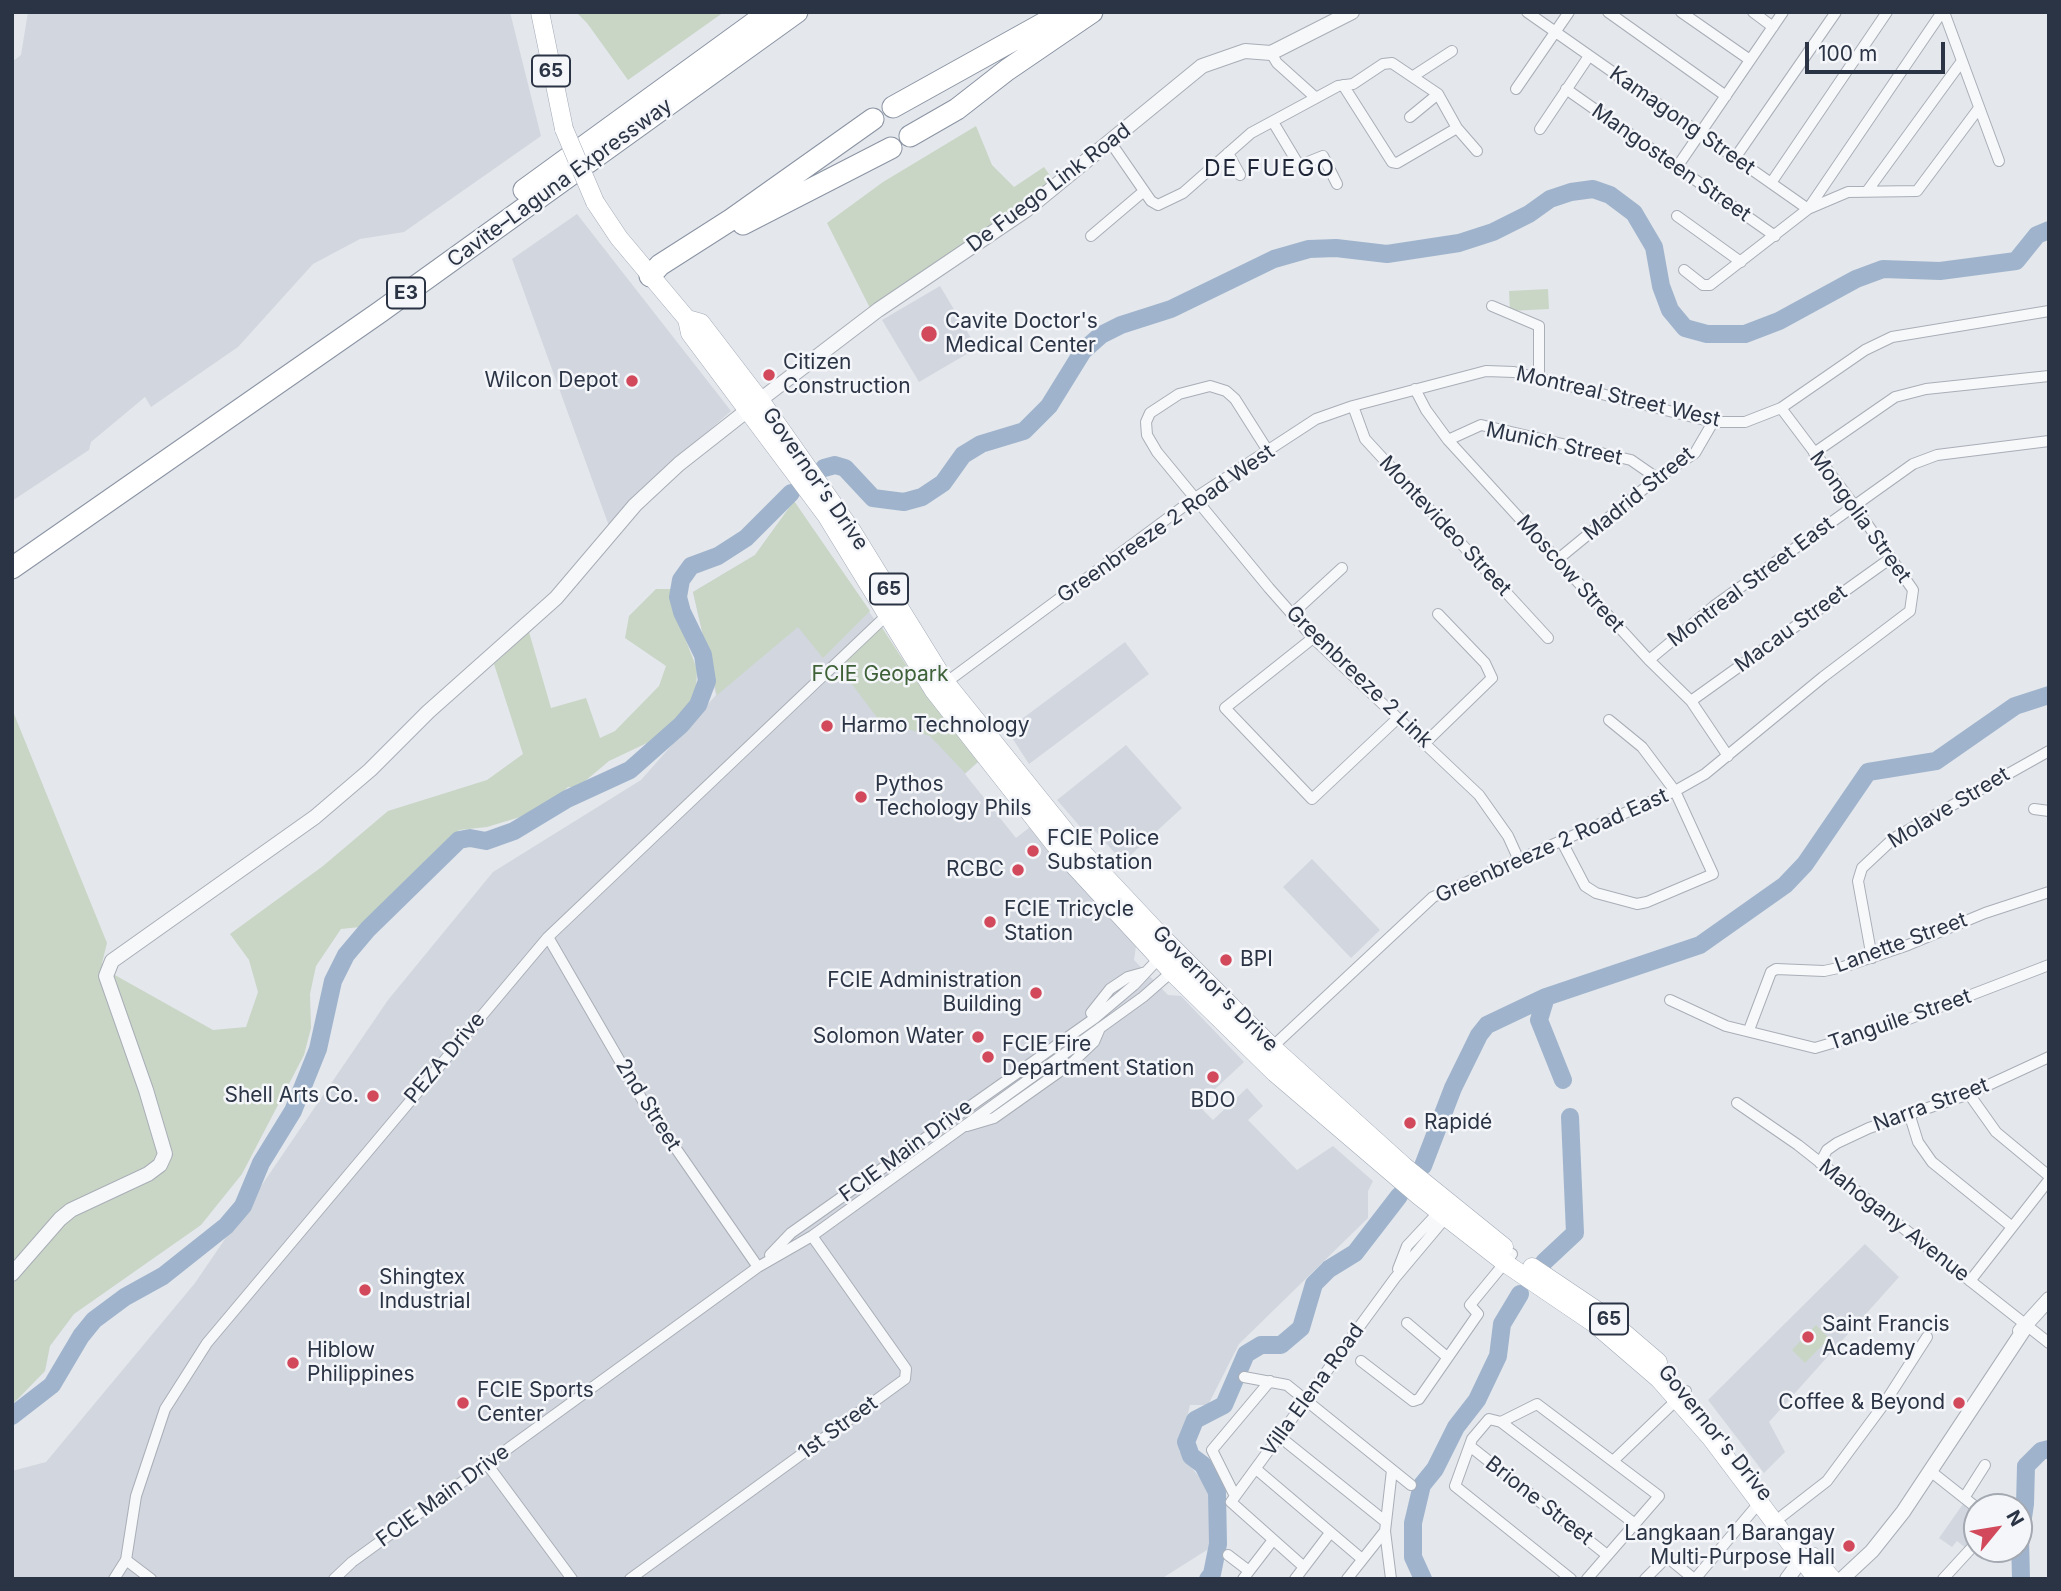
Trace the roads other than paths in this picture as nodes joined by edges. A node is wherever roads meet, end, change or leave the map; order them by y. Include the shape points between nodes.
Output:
1 (540, 12) edge
2 (769, 12) edge
3 (797, 12) edge
4 (1063, 12) edge
5 (1092, 12) edge
6 (1352, 12) edge
7 (1527, 12) edge
8 (1569, 12) edge
9 (1608, 12) edge
10 (1681, 12) edge
11 (1752, 12) edge
12 (1783, 12) edge
13 (1836, 12) edge
14 (1887, 12) edge
15 (1943, 12) edge
16 (1773, 27) junction
17 (1555, 32) junction
18 (1452, 51) dead end
19 (1272, 53) junction
20 (1589, 56) junction
21 (1750, 60) junction
22 (1962, 61) junction
23 (1415, 75) junction
24 (1343, 85) junction
25 (1516, 89) dead end
26 (1566, 89) junction
27 (1438, 94) junction
28 (1726, 96) junction
29 (1316, 98) junction
30 (893, 107) dead end
31 (1979, 108) junction
32 (1410, 117) dead end
33 (873, 119) dead end
34 (1273, 122) junction
35 (1457, 128) junction
36 (1540, 129) dead end
37 (1700, 134) junction
38 (911, 136) dead end
39 (1111, 143) junction
40 (891, 148) dead end
41 (1477, 152) dead end
42 (1228, 153) junction
43 (1735, 158) junction
44 (1998, 161) dead end
45 (1677, 167) junction
46 (1240, 176) dead end
47 (1770, 183) junction
48 (1338, 184) dead end
49 (1868, 190) junction
50 (1144, 191) junction
51 (1808, 209) junction
52 (1677, 216) dead end
53 (1091, 236) dead end
54 (1775, 236) junction
55 (1741, 262) junction
56 (1684, 270) dead end
57 (650, 276) junction
58 (1492, 306) dead end
59 (2049, 312) edge
60 (2049, 376) edge
61 (1539, 378) junction
62 (1415, 389) junction
63 (754, 405) junction
64 (1353, 406) junction
65 (1781, 408) junction
66 (1713, 422) junction
67 (1448, 440) junction
68 (2049, 441) edge
69 (1268, 451) junction
70 (1814, 453) junction
71 (1657, 478) junction
72 (1195, 498) junction
73 (824, 500) junction
74 (1854, 505) junction
75 (12, 552) edge
76 (1891, 558) junction
77 (1557, 560) junction
78 (12, 568) edge
79 (1342, 568) dead end
80 (888, 614) junction
81 (1292, 614) junction
82 (1438, 614) dead end
83 (1313, 638) junction
84 (1548, 638) dead end
85 (1649, 660) junction
86 (940, 687) junction
87 (1691, 701) junction
88 (1398, 718) junction
89 (1609, 720) dead end
90 (1426, 742) junction
91 (2049, 751) edge
92 (1728, 756) junction
93 (1675, 791) junction
94 (2034, 809) dead end
95 (2049, 811) edge
96 (1561, 840) junction
97 (1518, 858) junction
98 (2049, 892) edge
99 (548, 937) junction
100 (1162, 949) junction
101 (1872, 958) junction
102 (2049, 965) edge
103 (1178, 966) junction
104 (1670, 1000) dead end
105 (1749, 1030) junction
106 (1266, 1053) junction
107 (2049, 1057) edge
108 (1969, 1094) junction
109 (1737, 1102) dead end
110 (1909, 1113) junction
111 (1819, 1163) junction
112 (2049, 1178) edge
113 (1446, 1210) junction
114 (2011, 1226) junction
115 (812, 1236) junction
116 (1509, 1259) junction
117 (758, 1266) junction
118 (12, 1274) edge
119 (1970, 1281) junction
120 (2049, 1299) edge
121 (1407, 1322) dead end
122 (2027, 1325) junction
123 (1927, 1337) dead end
124 (2049, 1343) edge
125 (1447, 1357) junction
126 (1361, 1361) dead end
127 (1244, 1377) dead end
128 (1270, 1381) junction
129 (1678, 1398) junction
130 (1306, 1399) junction
131 (1501, 1422) junction
132 (1280, 1437) junction
133 (1471, 1447) junction
134 (1617, 1462) junction
135 (487, 1464) junction
136 (1985, 1465) dead end
137 (1256, 1469) junction
138 (1392, 1470) junction
139 (1929, 1470) junction
140 (1411, 1485) dead end
141 (1967, 1493) edge
142 (1963, 1497) edge
143 (1233, 1499) junction
144 (1759, 1503) junction
145 (1782, 1516) junction
146 (1635, 1524) junction
147 (1385, 1527) junction
148 (1330, 1533) junction
149 (1273, 1540) junction
150 (1228, 1555) dead end
151 (1607, 1555) junction
152 (1963, 1557) edge
153 (1362, 1559) junction
154 (126, 1560) junction
155 (1801, 1560) junction
156 (1304, 1567) junction
157 (1246, 1575) edge
158 (114, 1579) edge
159 (150, 1579) edge
160 (334, 1579) edge
161 (572, 1579) edge
162 (630, 1579) edge
163 (1295, 1579) edge
164 (1347, 1579) edge
165 (1391, 1579) edge
166 (1572, 1579) edge
167 (1587, 1579) edge
168 (1645, 1579) edge
169 (1695, 1579) edge
170 (1787, 1579) edge
171 (1817, 1579) edge
172 (1832, 1579) edge
173 (1842, 1579) edge
174 (1943, 1579) edge

1 - 57 main road, Governor's Drive / 65, bridge via 564,129 595,202
2 - 75 highway, Cavite–Laguna Expressway / E3 via 372,302
3 - 78 highway, Cavite–Laguna Expressway / E3 via 380,312
4 - 30 highway
5 - 38 highway via 957,109
6 - 19 street, De Fuego Link Road
7 - 17 street, Kamagong Street
8 - 17 street
9 - 28 street
10 - 21 street
11 - 16 street
12 - 16 street
13 - 43 street
14 - 47 street
15 - 22 street
15 - 51 street
16 - 21 street
17 - 20 street, Kamagong Street
17 - 25 street
18 - 23 street
19 - 29 street
19 - 39 street, De Fuego Link Road via 1245,51 1202,66
20 - 26 street
20 - 37 street, Kamagong Street
21 - 28 street
22 - 31 street
22 - 49 street
23 - 24 street via 1392,62
23 - 27 street
24 - 29 street
24 - 35 street via 1392,162
26 - 36 street
26 - 45 street, Mangosteen Street
27 - 32 street
27 - 35 street
28 - 37 street
29 - 34 street
31 - 44 street
31 - 49 street via 1917,191
33 - 57 highway
34 - 42 street
34 - 48 street via 1297,162 1323,156
35 - 41 street
37 - 43 street, Kamagong Street
37 - 45 street
39 - 50 street
39 - 63 street, De Fuego Link Road via 1026,210 878,310
40 - 57 highway via 737,227 666,272
42 - 46 street
42 - 50 street via 1182,193 1158,205
43 - 47 street, Kamagong Street
45 - 54 street, Mangosteen Street
47 - 51 street, Kamagong Street
49 - 51 street via 1848,192
50 - 53 street
51 - 54 street
52 - 55 street
54 - 55 street
55 - 56 street via 1710,285
57 - 63 main road, Governor's Drive / 65 via 687,319 690,333
58 - 61 street via 1539,326
59 - 65 street, Montreal Street West via 1892,337 1865,350
60 - 70 street via 1926,389 1895,397
61 - 62 street, Montreal Street West via 1486,371
61 - 66 street, Montreal Street West
62 - 64 street, Greenbreeze 2 Road West
62 - 67 street, Moscow Street
63 - 73 main road, Governor's Drive / 65
63 - 118 street, De Fuego Link Road via 635,505 556,598 324,810 112,961 106,976 164,1154 160,1165 148,1174 71,1210
64 - 69 street, Greenbreeze 2 Road West via 1316,419
64 - 84 street, Montevideo Street via 1364,439
65 - 66 street, Montreal Street West via 1745,422
65 - 70 street, Mongolia Street
66 - 71 street, Madrid Street via 1695,453
67 - 71 street, Munich Street via 1481,425 1632,460
67 - 77 street, Moscow Street
68 - 74 street, Montreal Street East via 1937,455 1913,464
69 - 72 street, Greenbreeze 2 Road West
69 - 72 street via 1249,417 1226,391 1210,386 1179,394 1150,413 1147,435
70 - 74 street, Mongolia Street
71 - 77 street, Madrid Street
72 - 81 street, Greenbreeze 2 Link
72 - 86 street, Greenbreeze 2 Road West
73 - 80 main road, Governor's Drive / 65
73 - 86 main road, Governor's Drive / 65
74 - 76 street, Mongolia Street
74 - 85 street, Montreal Street East via 1714,606
76 - 87 street, Macau Street
76 - 92 street, Mongolia Street via 1913,590 1910,611
77 - 85 street, Moscow Street
79 - 81 street
80 - 86 main road, Governor's Drive / 65
80 - 99 street, PEZA Drive
81 - 83 street, Greenbreeze 2 Link
82 - 90 street via 1485,663 1492,678
83 - 88 street, Greenbreeze 2 Link
83 - 88 street via 1226,708 1312,799
85 - 87 street, Moscow Street
86 - 100 main road, Governor's Drive / 65
87 - 92 street, Moscow Street
88 - 90 street, Greenbreeze 2 Link
89 - 93 street via 1642,747
90 - 97 street, Greenbreeze 2 Link via 1486,804
91 - 101 street, Molave Street via 1894,838 1862,868 1858,881
92 - 93 street, Greenbreeze 2 Road East
93 - 96 street, Greenbreeze 2 Road East
93 - 96 street via 1713,874 1637,904 1585,886
94 - 95 street
96 - 97 street, Greenbreeze 2 Road East
97 - 106 street, Greenbreeze 2 Road East via 1433,897
98 - 101 street, Lanette Street
99 - 117 street, 2nd Street via 643,1101
99 - 154 street, PEZA Drive via 257,1280 192,1365 165,1409 136,1496
100 - 103 main road, Governor's Drive / 65
100 - 117 street, FCIE Main Drive via 1146,972 1110,989 1091,1013 1064,1032 1060,1042 792,1233
101 - 105 street, Lanette Street via 1824,971 1776,969
102 - 105 street, Tanguile Street via 1830,1046 1815,1048
103 - 106 main road, Governor's Drive / 65
103 - 115 street, FCIE Main Drive via 1101,1027 1082,1055 995,1118 961,1127
104 - 105 street, Tanguile Street via 1726,1026
106 - 113 main road, Governor's Drive / 65
107 - 108 street, Narra Street
108 - 110 street, Narra Street
108 - 112 street via 1997,1132
109 - 111 street, Mahogany Avenue
110 - 111 street, Narra Street via 1838,1143
110 - 114 street via 1932,1162
111 - 119 street, Mahogany Avenue
112 - 114 street
113 - 116 main road, Governor's Drive / 65
113 - 130 street, Villa Elena Road via 1407,1246 1395,1278
114 - 119 street
115 - 117 street, FCIE Main Drive
115 - 162 street, 1st Street via 906,1369 905,1379
116 - 125 street via 1470,1305 1478,1314
116 - 129 main road, Governor's Drive / 65 via 1603,1330
117 - 135 street, FCIE Main Drive
119 - 122 street, Mahogany Avenue
120 - 122 street
121 - 125 street
122 - 124 street, Mahogany Avenue
122 - 139 street
123 - 145 street via 1827,1481
125 - 126 street via 1416,1401
127 - 128 street
128 - 130 street via 1287,1385
128 - 143 street via 1212,1450
129 - 134 street
129 - 144 main road, Governor's Drive / 65
129 - 145 main road, Governor's Drive / 65
130 - 132 street, Villa Elena Road
130 - 138 street
131 - 133 street via 1489,1419
131 - 134 street via 1537,1404
131 - 146 street
132 - 137 street, Villa Elena Road
132 - 147 street
133 - 151 street, Brione Street
133 - 166 street via 1455,1486
134 - 146 street via 1658,1496
135 - 160 street, FCIE Main Drive
135 - 161 street
136 - 141 street
137 - 143 street, Villa Elena Road
137 - 148 street
138 - 140 street
138 - 147 street
139 - 142 street
139 - 173 street via 1885,1536
143 - 149 street
144 - 155 main road, Governor's Drive / 65
144 - 169 street
145 - 172 main road, Governor's Drive / 65
146 - 151 street
147 - 153 street
147 - 165 street
148 - 153 street
148 - 156 street
149 - 156 street
149 - 157 street
150 - 157 street
151 - 167 street
152 - 174 street
153 - 164 street
154 - 158 street, PEZA Drive
154 - 159 street
155 - 170 street
155 - 171 main road, Governor's Drive / 65
156 - 163 street
168 - 169 street via 1667,1557

